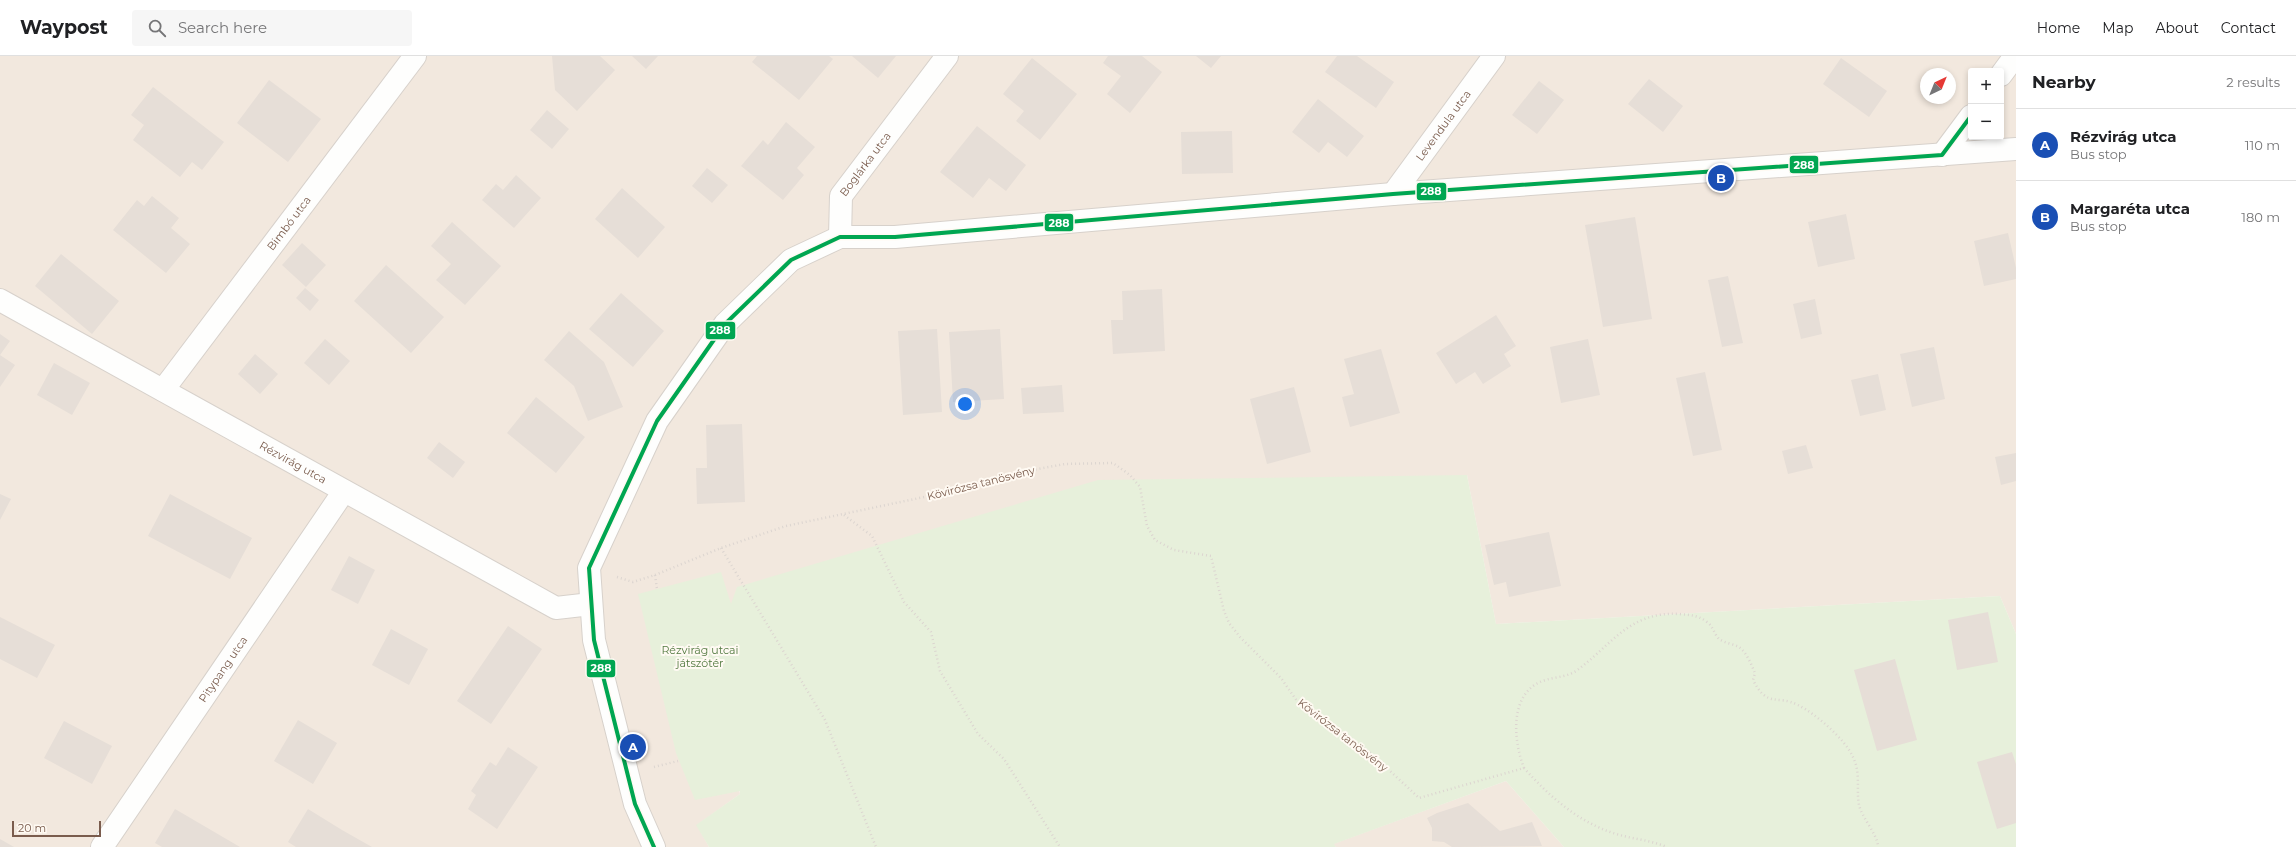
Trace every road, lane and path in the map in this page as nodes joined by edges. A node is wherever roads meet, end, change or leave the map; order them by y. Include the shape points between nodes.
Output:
1 (415, 56) edge
2 (947, 56) edge
3 (1494, 56) edge
4 (2015, 56) edge
5 (2004, 71) edge
6 (1968, 120) edge
7 (2016, 150) edge
8 (1942, 155) junction
9 (1393, 194) junction
10 (840, 238) junction
11 (0, 300) edge
12 (163, 390) junction
13 (344, 491) junction
14 (844, 515) junction
15 (721, 548) junction
16 (589, 568) junction
17 (655, 575) junction
18 (657, 589) dead end
19 (591, 604) junction
20 (1524, 768) junction
21 (102, 847) edge
22 (654, 847) edge
23 (876, 847) edge
24 (1060, 847) edge
25 (1667, 847) edge
26 (1878, 847) edge

1 - 12 street, Bimbó utca
2 - 10 street, Boglárka utca via 841,196
3 - 9 street, Levendula utca
4 - 5 street
6 - 8 street
7 - 8 street
8 - 9 street
9 - 10 street via 903,236
10 - 16 street via 791,260 725,324 657,421
11 - 12 street, Rézvirág utca
12 - 13 street, Rézvirág utca
13 - 19 street, Rézvirág utca via 556,608
13 - 21 street, Pitypang utca
14 - 15 path, Kövirózsa tanösvény via 786,526
14 - 20 path, Kövirózsa tanösvény via 948,492 1005,475 1065,464 1113,463 1130,475 1140,487 1147,526 1156,540 1174,550 1211,556 1229,623 1240,638 1281,678 1300,704 1373,755 1419,798
14 - 24 path via 872,536 904,602 931,632 940,672 978,734 1004,760
15 - 17 path, Kövirózsa tanösvény
15 - 23 path via 825,720
16 - 17 path, Kövirózsa tanösvény via 633,582
16 - 19 street
17 - 18 path
19 - 22 street via 594,640 635,804
20 - 25 path via 1548,796 1576,816 1616,834
20 - 26 path via 1518,753 1516,726 1520,704 1528,690 1538,682 1574,672 1626,626 1662,613 1696,615 1709,623 1720,639 1744,652 1755,673 1753,680 1758,691 1765,698 1798,704 1844,742 1858,770 1859,805

